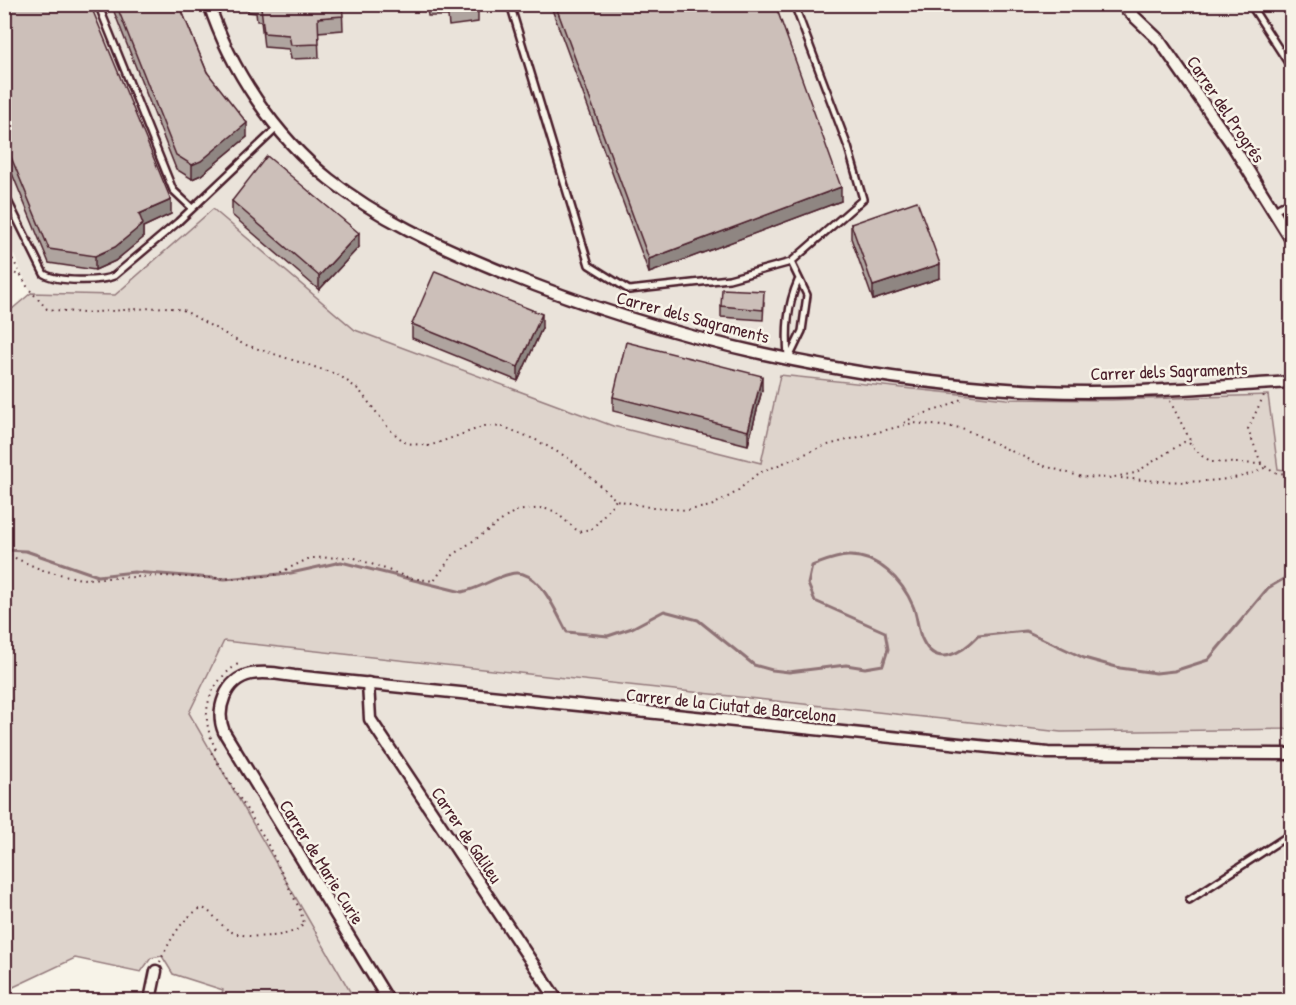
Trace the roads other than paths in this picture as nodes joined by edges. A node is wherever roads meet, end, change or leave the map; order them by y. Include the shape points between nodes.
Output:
1 (98, 4) edge
2 (209, 4) edge
3 (510, 4) edge
4 (794, 4) edge
5 (1121, 4) edge
6 (1250, 4) edge
7 (1292, 69) edge
8 (278, 126) junction
9 (4, 193) edge
10 (1292, 200) edge
11 (192, 208) junction
12 (1273, 211) junction
13 (1292, 241) edge
14 (791, 262) junction
15 (798, 281) junction
16 (789, 359) junction
17 (1292, 382) edge
18 (368, 683) junction
19 (228, 741) joint
20 (1291, 755) edge
21 (1292, 833) edge
22 (1189, 900) dead end
23 (156, 970) road end
24 (150, 1000) edge
25 (387, 1000) edge
26 (557, 1000) edge

1 - 11 lane via 173,190
2 - 8 street, Carrer dels Sagraments via 252,92
3 - 14 lane via 589,265 629,290 729,279
4 - 14 lane via 848,147 863,199
5 - 12 street, Carrer del Progrés via 1159,40
6 - 7 lane
8 - 11 lane
8 - 16 street, Carrer dels Sagraments via 327,178 380,214 461,255 652,327
9 - 11 lane via 37,264 44,274 54,278 103,280 114,276
10 - 12 lane
12 - 13 street, Carrer del Progrés
14 - 15 lane
15 - 16 lane via 790,297
15 - 16 lane via 807,295 802,331
16 - 17 street, Carrer dels Sagraments via 915,379 1042,391 1164,390
18 - 19 street, Carrer de la Ciutat de Barcelona via 263,673 246,675 234,683 222,700 221,722
18 - 20 street, Carrer de la Ciutat de Barcelona via 1024,752
18 - 26 street, Carrer de Galileu via 370,719
19 - 25 street, Carrer de Marie Curie
21 - 22 lane
23 - 24 street

